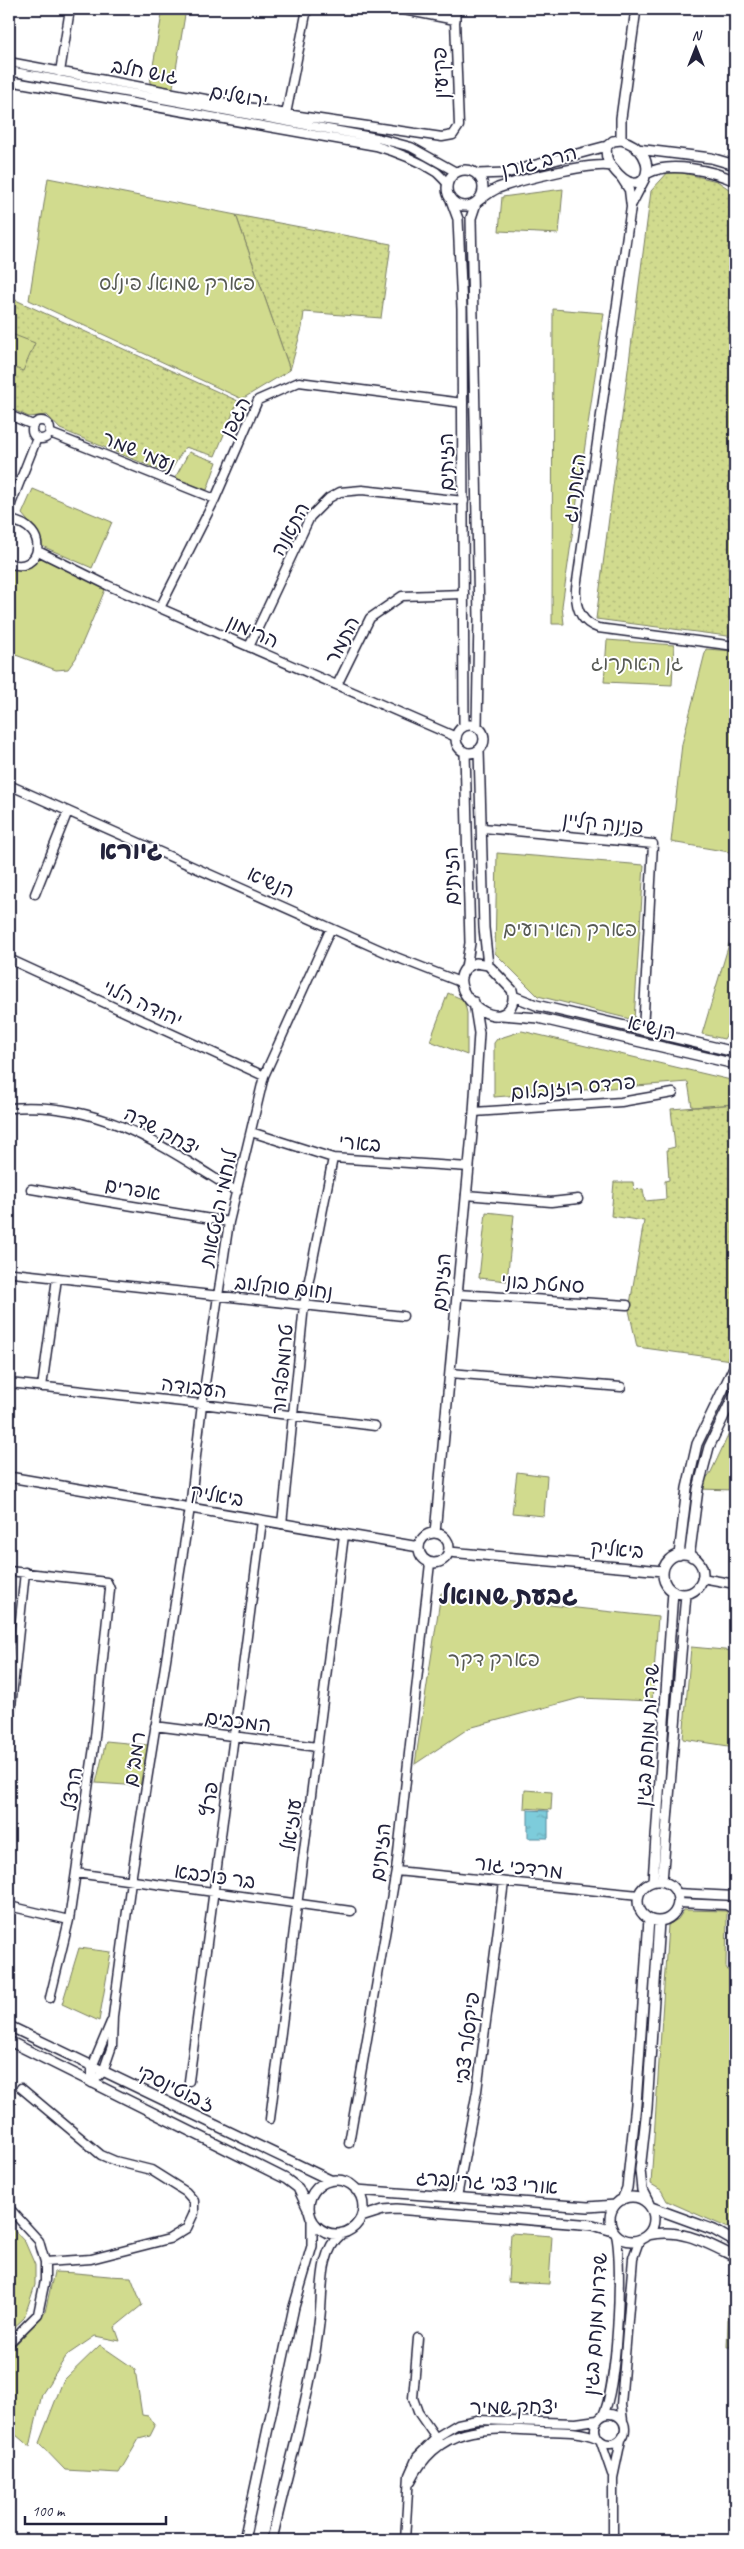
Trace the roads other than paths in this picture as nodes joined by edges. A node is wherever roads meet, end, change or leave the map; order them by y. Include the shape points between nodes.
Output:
1 (70, 9) edge
2 (307, 9) edge
3 (399, 9) edge
4 (455, 9) edge
5 (636, 9) edge
6 (434, 12) edge
7 (455, 20) junction
8 (9, 62) edge
9 (9, 71) edge
10 (60, 72) junction
11 (9, 81) edge
12 (286, 114) junction
13 (453, 135) joint
14 (621, 140) junction
15 (607, 146) junction
16 (637, 149) junction
17 (735, 165) edge
18 (611, 166) junction
19 (456, 172) junction
20 (478, 174) junction
21 (647, 176) junction
22 (622, 179) junction
23 (735, 181) edge
24 (447, 183) junction
25 (451, 200) junction
26 (477, 202) junction
27 (631, 206) junction
28 (463, 403) junction
29 (9, 415) edge
30 (33, 425) junction
31 (50, 432) junction
32 (37, 438) junction
33 (215, 499) junction
34 (464, 501) junction
35 (9, 510) edge
36 (9, 520) edge
37 (38, 551) junction
38 (9, 563) edge
39 (464, 594) junction
40 (160, 608) junction
41 (735, 646) edge
42 (249, 647) junction
43 (337, 685) junction
44 (464, 726) junction
45 (477, 726) junction
46 (456, 737) junction
47 (479, 750) junction
48 (465, 752) junction
49 (9, 785) edge
50 (68, 811) junction
51 (483, 828) junction
52 (35, 894) dead end
53 (331, 928) junction
54 (9, 959) edge
55 (488, 965) junction
56 (466, 968) junction
57 (460, 982) junction
58 (513, 996) junction
59 (474, 1002) junction
60 (490, 1015) junction
61 (502, 1015) junction
62 (643, 1031) junction
63 (479, 1033) junction
64 (735, 1052) edge
65 (735, 1064) edge
66 (264, 1076) junction
67 (674, 1093) dead end
68 (9, 1108) edge
69 (474, 1112) junction
70 (251, 1132) junction
71 (333, 1158) junction
72 (469, 1167) junction
73 (31, 1188) dead end
74 (236, 1192) junction
75 (466, 1195) junction
76 (578, 1199) dead end
77 (229, 1222) junction
78 (13, 1273) dead end
79 (57, 1278) junction
80 (457, 1294) junction
81 (218, 1296) junction
82 (304, 1305) junction
83 (627, 1305) dead end
84 (403, 1316) dead end
85 (735, 1365) edge
86 (450, 1373) junction
87 (9, 1383) edge
88 (42, 1387) junction
89 (621, 1387) dead end
90 (735, 1393) edge
91 (202, 1404) junction
92 (294, 1416) junction
93 (375, 1426) dead end
94 (9, 1477) edge
95 (190, 1508) junction
96 (262, 1521) junction
97 (282, 1524) junction
98 (435, 1533) junction
99 (344, 1534) junction
100 (419, 1547) junction
101 (449, 1552) junction
102 (679, 1555) junction
103 (692, 1557) junction
104 (430, 1563) junction
105 (9, 1571) edge
106 (663, 1571) junction
107 (25, 1572) junction
108 (702, 1578) junction
109 (735, 1584) edge
110 (673, 1591) junction
111 (686, 1594) junction
112 (10, 1716) edge
113 (156, 1726) junction
114 (234, 1737) junction
115 (317, 1747) junction
116 (396, 1872) junction
117 (76, 1874) junction
118 (131, 1881) junction
119 (658, 1881) junction
120 (504, 1882) junction
121 (213, 1893) junction
122 (639, 1895) junction
123 (735, 1896) edge
124 (677, 1898) junction
125 (297, 1904) junction
126 (9, 1906) edge
127 (735, 1910) edge
128 (351, 1911) dead end
129 (649, 1919) junction
130 (69, 1920) junction
131 (659, 1921) junction
132 (50, 1998) dead end
133 (114, 2016) junction
134 (9, 2026) edge
135 (9, 2041) edge
136 (92, 2067) junction
137 (102, 2072) junction
138 (189, 2081) dead end
139 (92, 2083) junction
140 (21, 2088) dead end
141 (270, 2119) dead end
142 (349, 2143) dead end
143 (330, 2180) junction
144 (356, 2190) junction
145 (457, 2197) junction
146 (619, 2202) junction
147 (650, 2206) junction
148 (9, 2208) edge
149 (308, 2209) junction
150 (361, 2216) junction
151 (312, 2220) junction
152 (342, 2233) junction
153 (614, 2233) junction
154 (648, 2235) junction
155 (639, 2241) junction
156 (735, 2242) edge
157 (735, 2257) edge
158 (45, 2262) junction
159 (418, 2338) dead end
160 (9, 2343) edge
161 (600, 2418) junction
162 (622, 2420) junction
163 (435, 2438) junction
164 (599, 2440) junction
165 (621, 2440) junction
166 (440, 2445) junction
167 (613, 2478) junction
168 (406, 2502) junction
169 (244, 2540) edge
170 (272, 2540) edge
171 (405, 2540) edge
172 (613, 2540) edge

1 - 10 street
2 - 12 street
3 - 6 street
4 - 7 street, פקיעין
5 - 14 street via 620,118
6 - 7 street
7 - 13 street, פקיעין via 459,126
8 - 10 street, גוש חלב
9 - 19 street, ירושלים via 377,138 411,147
10 - 12 street, גוש חלב
11 - 24 street, ירושלים via 376,146 426,166
12 - 13 street, גוש חלב via 442,137
14 - 15 street
14 - 16 street
15 - 18 street via 606,155
15 - 20 street, הרב גורן via 506,173
16 - 17 street via 712,158
16 - 21 street via 646,162
18 - 22 street
18 - 26 street, הרב גורן via 586,167 510,185
19 - 20 street via 466,170
19 - 24 street
20 - 26 street via 483,184 482,196
21 - 22 street via 634,183
21 - 23 street via 668,168 708,172
21 - 27 street, האתרוג
22 - 27 street, האתרוג via 629,190
24 - 25 street
25 - 26 street via 466,206
25 - 28 street, הזיתים via 458,219
26 - 45 street, הזיתים via 471,218 479,618
27 - 41 street, האתרוג via 576,588 577,606 586,623 598,628
28 - 33 street, הגפן via 299,382 277,390 258,400
28 - 34 street, הזיתים
29 - 30 street
30 - 31 street via 46,422
30 - 32 street via 33,434
31 - 32 street via 46,437
31 - 33 street, נעמי שמר
32 - 35 street
33 - 40 street, הגפן
34 - 39 street, הזיתים
34 - 42 street, התאנה via 362,490 340,492 329,498 310,517
36 - 37 street via 23,526 37,538
37 - 38 street via 26,563
37 - 40 street, הרימון
39 - 43 street, התמר via 402,596 370,618
39 - 44 street, הזיתים
40 - 42 street, הרימון
42 - 43 street, הרימון
43 - 46 street, הרימון
44 - 45 street
44 - 46 street
45 - 47 street via 484,738
46 - 48 street via 458,746
47 - 48 street
47 - 51 street, הזיתים
48 - 56 street, הזיתים via 470,943
49 - 50 street, הנשיא
50 - 52 street
50 - 53 street, הנשיא
51 - 55 street, הזיתים via 484,928
51 - 62 street, פנינה קליין via 653,844
53 - 57 street, הנשיא
53 - 66 street, לוחמי הגטאות
54 - 66 street, יהודה הלוי
55 - 56 street via 476,963
55 - 58 street via 509,986
56 - 57 street
57 - 59 street via 463,991
58 - 61 street via 511,1007
58 - 62 street, הנשיא via 536,1005
59 - 60 street
59 - 63 street, הזיתים
60 - 61 street
60 - 63 street, הזיתים
61 - 65 street, הנשיא via 538,1018
62 - 64 street, הנשיא
63 - 69 street, הזיתים
66 - 70 street, לוחמי הגטאות
67 - 69 street, פרדס רוזנבלום via 617,1102
68 - 74 street, יצחק שדה via 36,1105 94,1115 139,1132
69 - 72 street, הזיתים
70 - 71 street, בארי
70 - 74 street, לוחמי הגטאות
71 - 72 street, בארי
71 - 82 street, טרומפלדור
72 - 75 street, הזיתים
73 - 77 street, אפרים
74 - 77 street, לוחמי הגטאות
75 - 76 street via 551,1202
75 - 80 street, הזיתים
77 - 81 street, לוחמי הגטאות
78 - 79 street, נחום סוקלוב
79 - 81 street, נחום סוקלוב
79 - 88 street
80 - 83 street, סמטת בוני
80 - 86 street, הזיתים
81 - 82 street, נחום סוקלוב
81 - 91 street, לוחמי הגטאות
82 - 84 street, נחום סוקלוב
82 - 92 street, טרומפלדור
85 - 102 street via 697,1444 687,1488
86 - 89 street
86 - 98 street, הזיתים
87 - 88 street, העבודה
88 - 91 street, העבודה
90 - 103 street via 708,1447 698,1489
91 - 92 street, העבודה
91 - 95 street, לוחמי הגטאות
92 - 93 street, העבודה
92 - 97 street, טרומפלדור
94 - 95 street, ביאליק
95 - 96 street, ביאליק
95 - 113 street, רמב"ם
96 - 97 street, ביאליק
96 - 114 street, פרץ
97 - 99 street, ביאליק
98 - 100 street via 426,1535
98 - 101 street via 445,1537
99 - 100 street, ביאליק
99 - 115 street, עוזיאל
100 - 104 street via 422,1557
101 - 104 street via 440,1562
101 - 106 street, ביאליק
102 - 103 street
102 - 106 street via 668,1561
103 - 108 street via 701,1566
104 - 116 street, הזיתים
105 - 107 street
106 - 110 street via 665,1583
107 - 112 street
107 - 117 street, הרצל via 107,1582 110,1589 94,1746
108 - 109 street
108 - 111 street via 697,1588
110 - 111 street
110 - 119 street, שדרות מנחם בגין
111 - 119 street, שדרות מנחם בגין
113 - 114 street, המכבים
113 - 118 street, רמב"ם
114 - 115 street, המכבים
114 - 121 street, פרץ
115 - 125 street, עוזיאל
116 - 120 street, מרדכי גור
116 - 142 street, הזיתים
117 - 118 street, בר כוכבא
117 - 130 street, הרצל
118 - 121 street, בר כוכבא
118 - 133 street, רמב"ם
119 - 122 street via 647,1884
119 - 124 street via 673,1888
120 - 122 street, מרדכי גור
120 - 145 street, פיקסלר צבי via 477,2091
121 - 125 street, בר כוכבא
121 - 138 street, פרץ
122 - 129 street via 638,1906
123 - 124 street
124 - 127 street via 726,1905
124 - 131 street via 674,1913
125 - 128 street, בר כוכבא
125 - 141 street, עוזיאל
126 - 130 street
129 - 131 street
129 - 146 street via 636,2104 627,2188
130 - 132 street, הרצל
131 - 147 street via 640,2170 642,2190
133 - 136 street, רמב"ם
133 - 137 street, רמב"ם via 112,2046
134 - 136 street, ז'בוטינסקי
135 - 139 street, ז'בוטינסקי
136 - 137 street, ז'בוטינסקי
136 - 139 street, רמב"ם
137 - 139 street, רמב"ם
137 - 143 street, ז'בוטינסקי
139 - 149 street, ז'בוטינסקי via 286,2179 298,2188
140 - 158 street via 102,2155 151,2170 186,2192 194,2202 194,2213 186,2228 169,2239 91,2259
143 - 144 street via 346,2182
143 - 149 street via 316,2188
144 - 145 street, אורי צבי גרינברג
144 - 150 street via 362,2200
145 - 146 street, אורי צבי גרינברג via 588,2207
146 - 147 street via 633,2197
146 - 153 street via 610,2220
147 - 154 street via 654,2222
147 - 156 street via 714,2230
148 - 158 street via 39,2241
149 - 151 street
150 - 152 street via 353,2228
150 - 153 street, אורי צבי גרינברג via 396,2209 593,2225
151 - 152 street via 322,2230
151 - 169 street via 312,2246 294,2306
152 - 170 street via 332,2243 325,2260 318,2332 296,2444
153 - 155 street via 624,2240
153 - 161 street, שדרות מנחם בגין via 619,2256 613,2379 611,2393
154 - 155 street
154 - 157 street via 666,2232 689,2236
155 - 162 street, שדרות מנחם בגין via 633,2258
158 - 160 street via 45,2289 38,2314
159 - 163 street via 413,2398
161 - 162 street via 616,2415
161 - 163 street, יצחק שמיר via 576,2423 477,2420 458,2424
161 - 164 street via 594,2429
162 - 165 street via 625,2432
163 - 166 street
163 - 168 street, יצחק שמיר via 412,2467
164 - 165 street via 612,2444
164 - 166 street, יצחק שמיר via 576,2433 486,2429 458,2435
164 - 167 street
165 - 167 street
166 - 168 street, יצחק שמיר via 415,2472
167 - 172 street
168 - 171 street, יצחק שמיר

